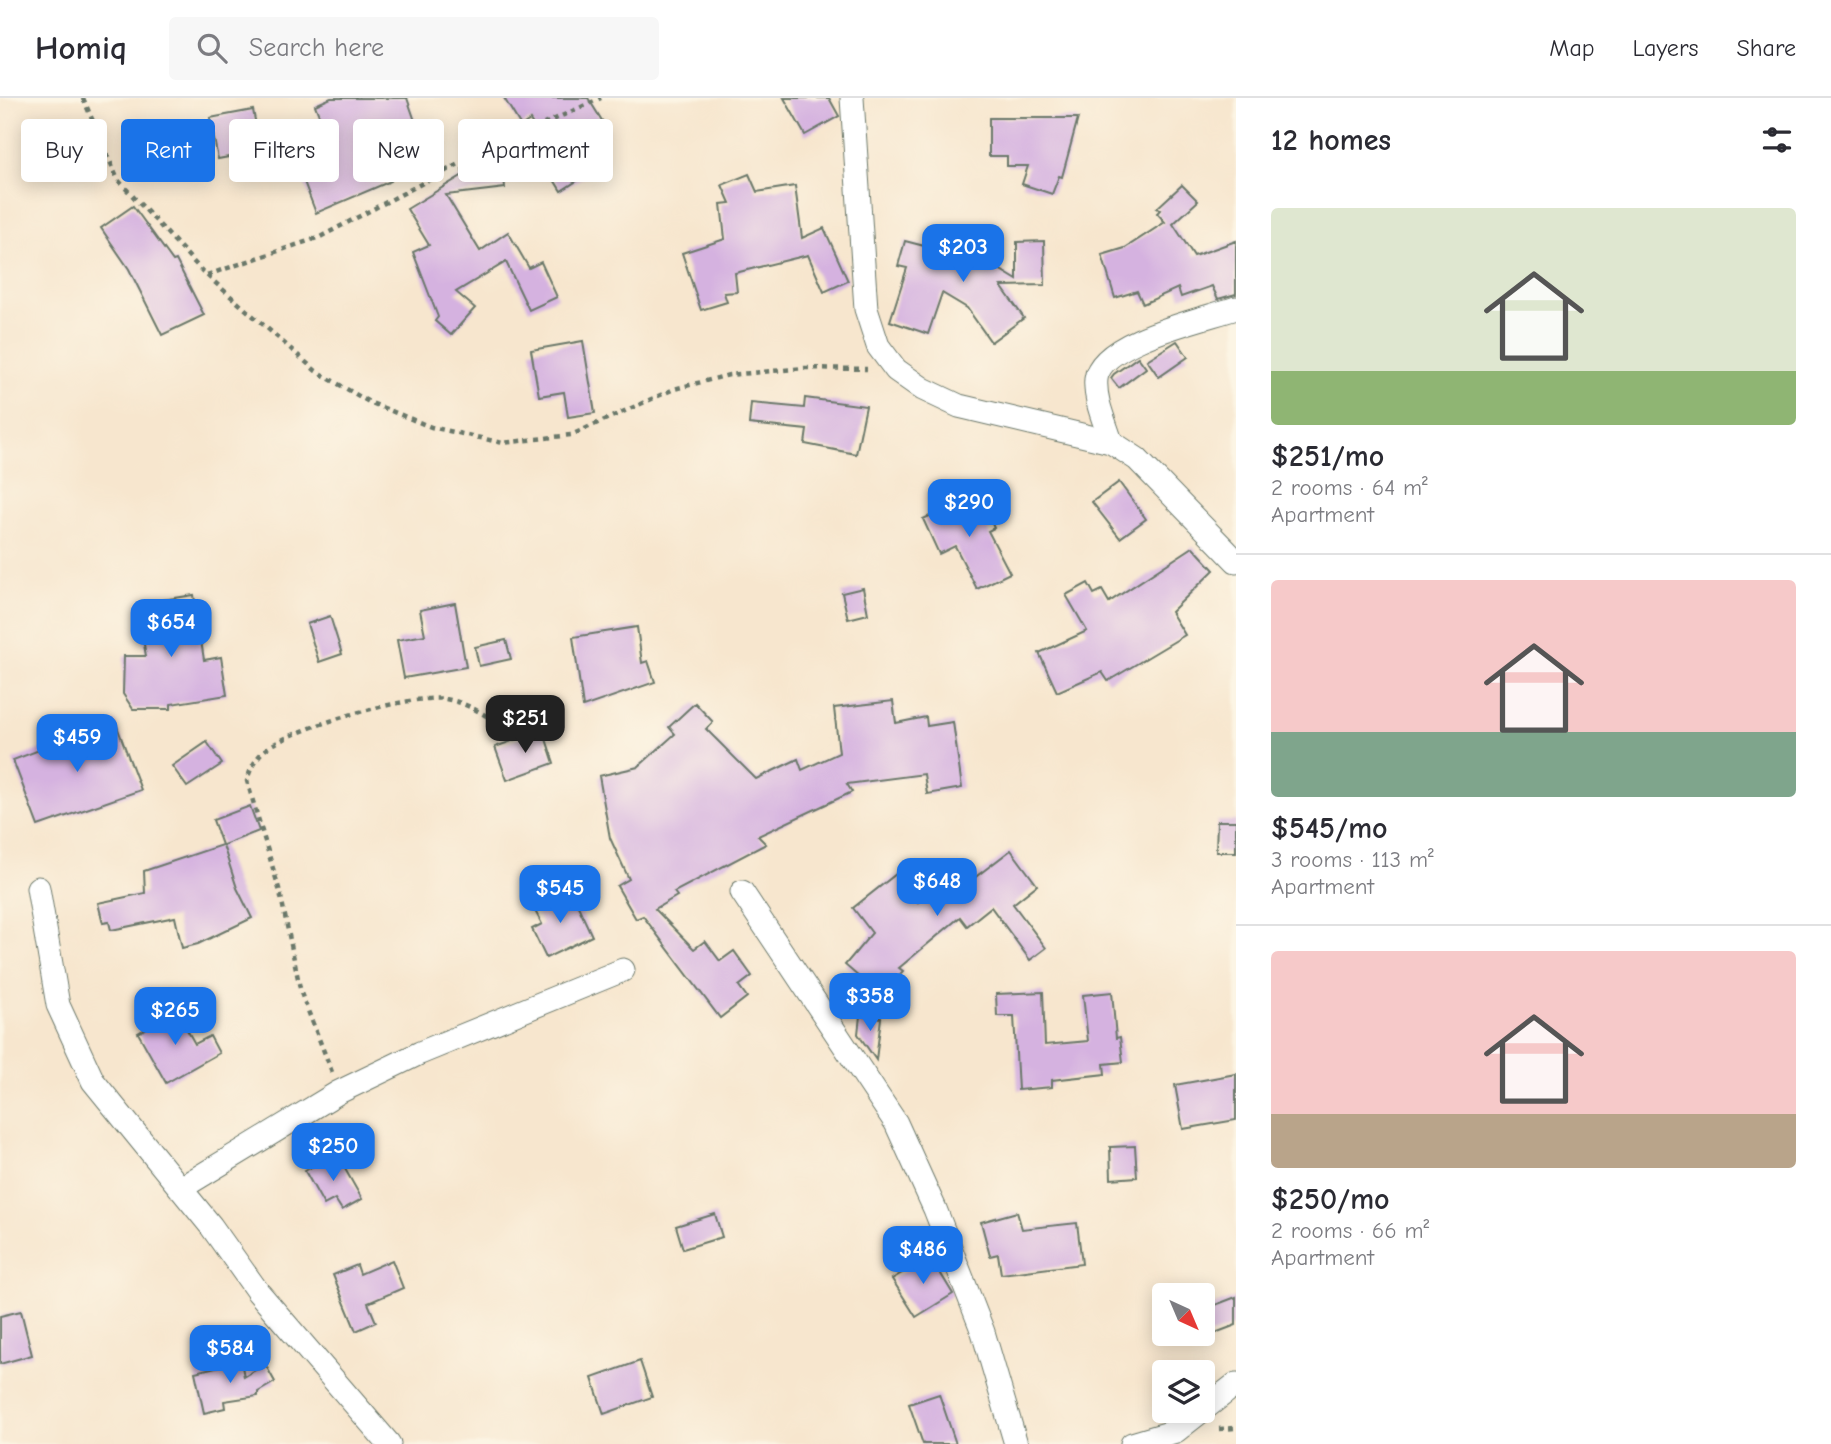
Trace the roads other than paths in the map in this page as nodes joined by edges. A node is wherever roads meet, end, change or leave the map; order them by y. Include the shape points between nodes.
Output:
1 (852, 98) edge
2 (1236, 308) edge
3 (1111, 442) junction
4 (1236, 561) edge
5 (38, 888) dead end
6 (742, 892) dead end
7 (623, 970) dead end
8 (181, 1188) junction
9 (1236, 1384) edge
10 (1147, 1442) edge
11 (389, 1444) edge
12 (1016, 1444) edge

1 - 3 street via 866,310 878,346 896,370 959,406
2 - 3 street via 1149,337 1102,361 1096,377 1097,396
3 - 4 street via 1137,459
5 - 8 street via 58,1005 93,1081
6 - 12 street via 896,1123 983,1332
7 - 8 street via 455,1038 339,1092
8 - 11 street via 258,1292
9 - 10 street via 1176,1431

